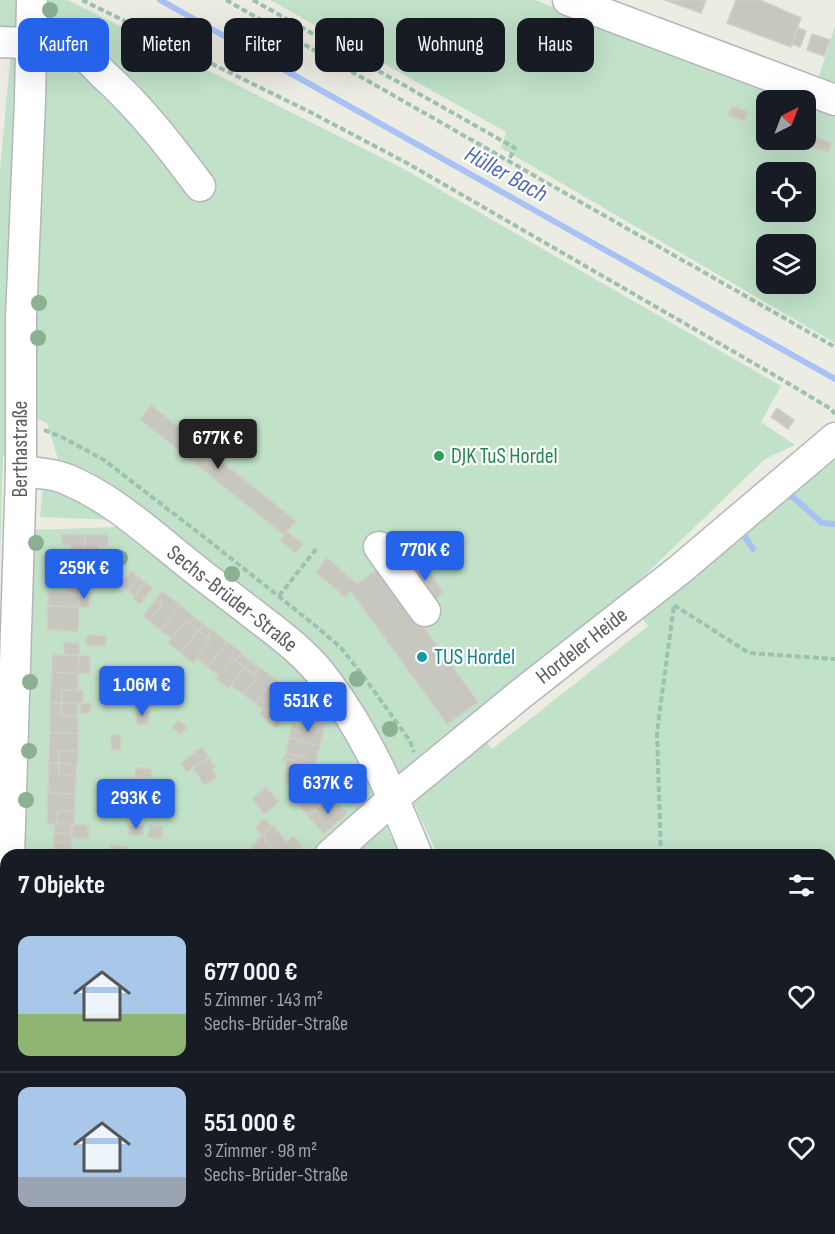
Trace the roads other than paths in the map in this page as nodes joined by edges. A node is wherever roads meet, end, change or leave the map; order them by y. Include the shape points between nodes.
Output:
1 (32, 0) edge
2 (568, 0) edge
3 (32, 18) edge
4 (0, 42) edge
5 (18, 43) edge
6 (30, 72) edge
7 (102, 72) edge
8 (835, 100) edge
9 (200, 186) dead end
10 (11, 319) edge
11 (835, 438) edge
12 (21, 471) junction
13 (379, 547) dead end
14 (425, 611) dead end
15 (5, 780) edge
16 (394, 798) junction
17 (9, 849) edge
18 (337, 849) edge
19 (415, 849) edge

1 - 3 street, Berthastraße
2 - 8 street
4 - 5 street
6 - 10 street, Berthastraße
7 - 9 street via 164,138
10 - 12 street, Berthastraße
11 - 16 street, Hordeler Heide via 678,571
12 - 15 street, Berthastraße
12 - 16 street, Sechs-Brüder-Straße via 63,477 94,492 304,656 326,679 351,716
13 - 14 street
15 - 17 street, Berthastraße
16 - 18 street, Hordeler Heide
16 - 19 street, Sechs-Brüder-Straße

